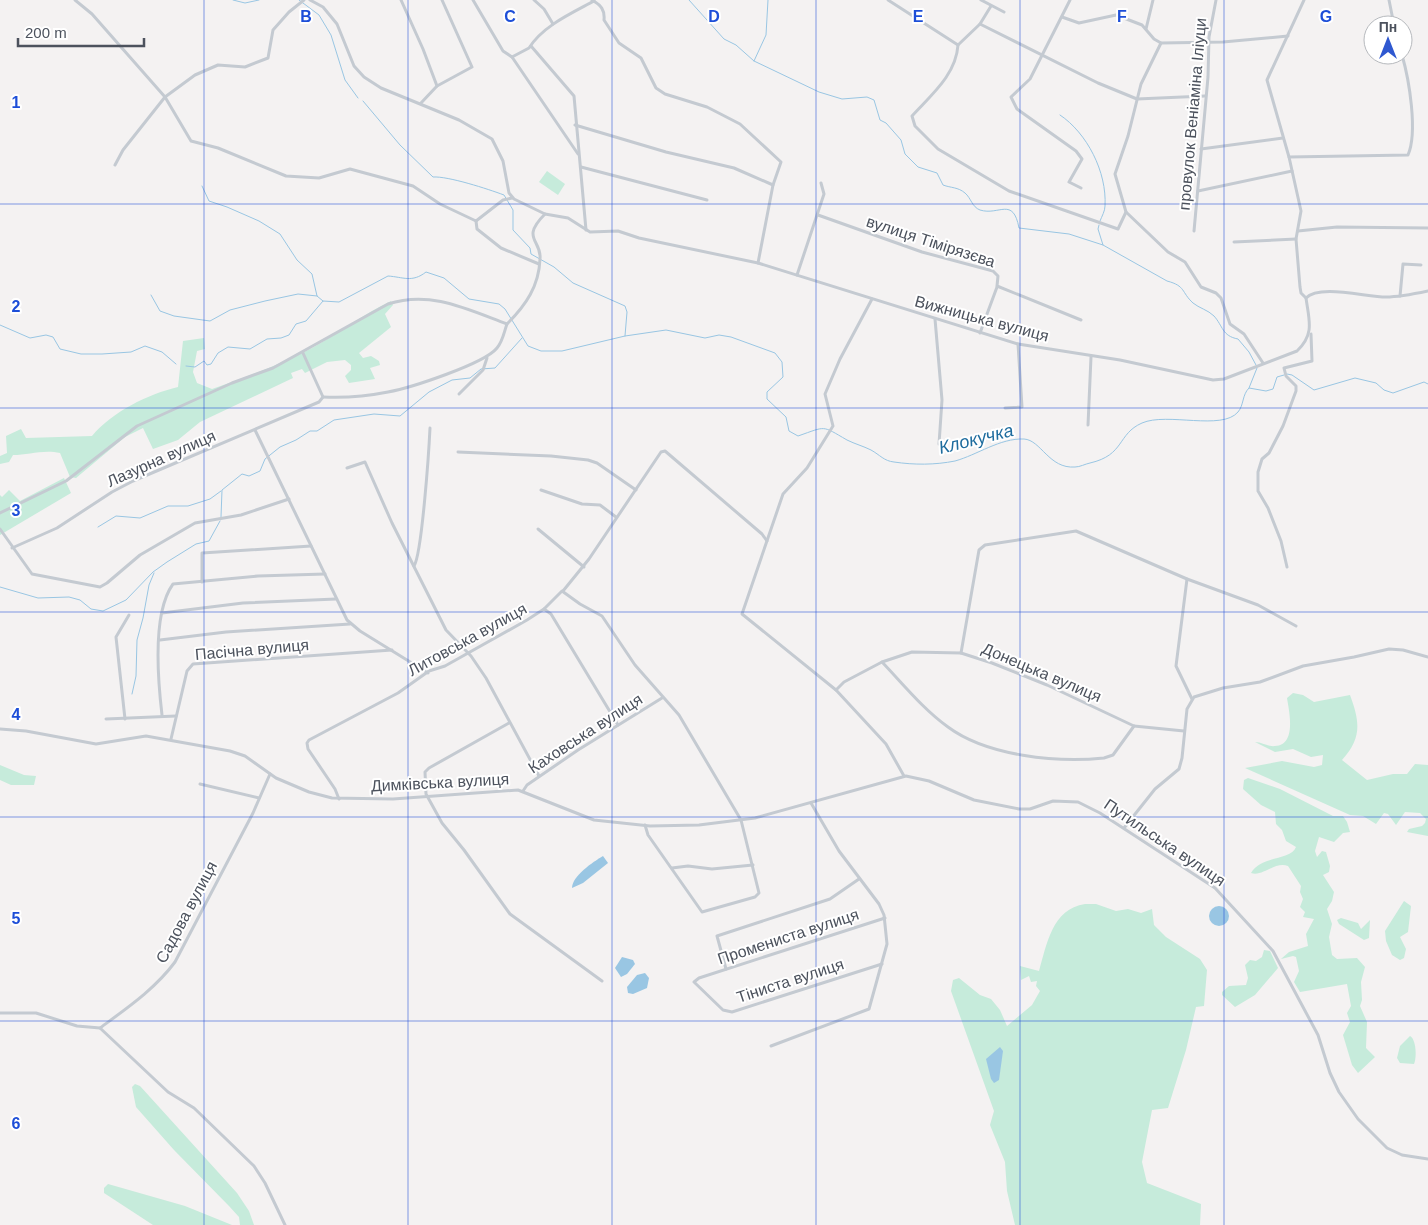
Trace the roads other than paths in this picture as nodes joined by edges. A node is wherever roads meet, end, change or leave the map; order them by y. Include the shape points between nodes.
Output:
1 (74, 0) edge
2 (304, 0) edge
3 (310, 0) edge
4 (322, 0) edge
5 (401, 0) edge
6 (442, 0) edge
7 (473, 0) edge
8 (534, 0) edge
9 (888, 0) edge
10 (981, 0) edge
11 (1070, 0) edge
12 (1154, 0) edge
13 (1216, 0) edge
14 (1304, 0) edge
15 (1388, 0) edge
16 (593, 1) edge
17 (991, 6) junction
18 (323, 7) junction
19 (1004, 12) dead end
20 (1392, 15) edge
21 (1062, 17) junction
22 (553, 24) junction
23 (980, 24) junction
24 (1146, 29) junction
25 (1288, 36) junction
26 (1209, 42) junction
27 (1161, 43) junction
28 (958, 45) junction
29 (531, 46) junction
30 (1043, 56) junction
31 (512, 57) junction
32 (1405, 65) edge
33 (437, 86) junction
34 (165, 96) junction
35 (1205, 96) junction
36 (1137, 99) junction
37 (421, 104) junction
38 (575, 124) junction
39 (1283, 138) junction
40 (1201, 149) junction
41 (578, 154) junction
42 (1289, 157) junction
43 (115, 165) dead end
44 (581, 167) junction
45 (1292, 171) junction
46 (821, 183) dead end
47 (773, 185) junction
48 (1081, 188) dead end
49 (1198, 191) junction
50 (510, 198) junction
51 (707, 200) dead end
52 (1126, 212) junction
53 (545, 214) junction
54 (818, 215) junction
55 (476, 221) junction
56 (1428, 228) edge
57 (586, 230) junction
58 (1194, 231) dead end
59 (1298, 231) junction
60 (1296, 239) junction
61 (1234, 242) dead end
62 (540, 263) junction
63 (758, 263) junction
64 (1421, 264) dead end
65 (797, 275) junction
66 (997, 286) junction
67 (1428, 291) edge
68 (1400, 296) junction
69 (1306, 298) junction
70 (872, 299) junction
71 (935, 319) junction
72 (1081, 320) dead end
73 (508, 322) junction
74 (1310, 330) junction
75 (980, 333) junction
76 (1018, 344) junction
77 (303, 353) junction
78 (487, 357) junction
79 (1091, 357) junction
80 (1261, 364) junction
81 (459, 394) dead end
82 (323, 397) junction
83 (1005, 408) dead end
84 (1088, 425) dead end
85 (430, 428) dead end
86 (255, 430) junction
87 (939, 444) dead end
88 (458, 452) dead end
89 (347, 468) dead end
90 (541, 490) dead end
91 (636, 490) junction
92 (289, 499) junction
93 (0, 512) edge
94 (616, 517) junction
95 (0, 529) edge
96 (538, 529) dead end
97 (767, 541) junction
98 (312, 546) junction
99 (12, 548) junction
100 (414, 566) junction
101 (584, 566) junction
102 (1287, 567) dead end
103 (325, 574) junction
104 (1186, 579) junction
105 (202, 582) junction
106 (563, 592) junction
107 (336, 599) junction
108 (544, 609) junction
109 (162, 612) junction
110 (128, 615) dead end
111 (351, 624) junction
112 (1296, 626) dead end
113 (160, 640) junction
114 (392, 650) junction
115 (468, 653) junction
116 (961, 654) junction
117 (1428, 657) edge
118 (882, 662) junction
119 (428, 673) junction
120 (836, 690) junction
121 (662, 698) junction
122 (1192, 699) junction
123 (162, 715) junction
124 (176, 716) junction
125 (125, 718) junction
126 (106, 719) dead end
127 (509, 723) junction
128 (618, 725) junction
129 (1134, 726) junction
130 (0, 728) edge
131 (1184, 731) junction
132 (171, 739) junction
133 (270, 774) junction
134 (539, 776) junction
135 (904, 776) junction
136 (200, 784) dead end
137 (523, 791) junction
138 (427, 797) junction
139 (259, 798) junction
140 (339, 799) junction
141 (811, 803) junction
142 (742, 820) junction
143 (645, 825) junction
144 (1124, 828) junction
145 (753, 864) junction
146 (672, 868) junction
147 (859, 879) junction
148 (885, 918) junction
149 (882, 964) junction
150 (726, 969) junction
151 (699, 978) joint
152 (602, 981) dead end
153 (0, 1013) edge
154 (100, 1028) junction
155 (771, 1046) dead end
156 (1428, 1159) edge
157 (285, 1225) edge

1 - 34 street via 92,14
2 - 34 street via 288,12 273,30 268,58 245,67 218,65
3 - 18 street
4 - 18 street
5 - 33 street
6 - 33 street via 472,67
7 - 31 street via 503,51
8 - 22 street
9 - 28 street
10 - 17 street
11 - 21 street
12 - 24 street
13 - 26 street, провулок Веніаміна Іліуци
14 - 25 street
15 - 20 street
16 - 22 street
16 - 47 street via 601,6 604,20 619,43 642,58 656,88 725,115 740,124 781,162
17 - 19 street
17 - 23 street
18 - 37 street via 337,24 354,66 364,77 381,88
21 - 24 street via 1079,23 1116,15
21 - 30 street
22 - 29 street via 532,40
23 - 28 street
23 - 30 street
24 - 27 street via 1154,40
25 - 26 street
25 - 39 street via 1267,80
26 - 27 street
26 - 35 street, провулок Веніаміна Іліуци
27 - 36 street
28 - 52 street via 957,56 946,78 912,116 915,126 938,149 1009,191 1090,220 1118,229
29 - 31 street
29 - 38 street via 574,96
30 - 36 street
30 - 48 street via 1030,79 1011,97 1017,110 1076,151 1082,159 1069,182
31 - 41 street
32 - 42 street via 1411,104 1412,147 1408,155
33 - 37 street
34 - 43 street
34 - 55 street via 191,141 218,148 286,176 319,178 350,169 413,186 440,204
35 - 36 street
35 - 40 street, провулок Веніаміна Іліуци
36 - 52 street via 1115,174
37 - 50 street via 492,139 503,161
38 - 41 street
38 - 47 street via 666,152 734,168
39 - 40 street
39 - 42 street
40 - 49 street, провулок Веніаміна Іліуци
41 - 44 street
42 - 45 street
44 - 51 street
44 - 57 street
45 - 49 street
45 - 59 street via 1301,211
46 - 54 street via 824,194
47 - 63 street
49 - 58 street, провулок Веніаміна Іліуци
50 - 53 street, Вижницька вулиця
50 - 55 street
52 - 80 street via 1168,252 1185,262 1200,287 1216,292 1230,324 1244,334
53 - 57 street, Вижницька вулиця via 568,218
53 - 62 street via 533,230
54 - 65 street
54 - 66 street, вулиця Тімірязєва via 922,252 993,271 998,276
55 - 62 street via 477,229 501,248
56 - 59 street via 1337,227
57 - 63 street, Вижницька вулиця via 618,231
59 - 60 street
60 - 61 street
60 - 69 street via 1301,293
62 - 73 street via 534,290
63 - 65 street, Вижницька вулиця
64 - 68 street via 1403,264
65 - 70 street, Вижницька вулиця
66 - 72 street, вулиця Тімірязєва
66 - 75 street
67 - 68 street
68 - 69 street via 1322,291
69 - 74 street
70 - 71 street, Вижницька вулиця
70 - 97 street via 825,394 833,426 808,468 783,494
71 - 75 street, Вижницька вулиця
71 - 87 street via 942,400
73 - 77 street, Лазурна вулиця via 445,302 426,298 405,300 371,312
73 - 78 street, Лазурна вулиця via 502,341
74 - 80 street, Вижницька вулиця via 1306,343 1297,351
74 - 102 street via 1312,361 1287,366 1284,371 1296,386 1296,391 1283,426 1262,459 1258,472 1258,491 1278,533
75 - 76 street, Вижницька вулиця
76 - 79 street, Вижницька вулиця
76 - 83 street via 1022,407
77 - 82 street
77 - 93 street, Лазурна вулиця via 137,426 68,479
78 - 81 street via 483,369
78 - 82 street, Лазурна вулиця via 462,369 389,392
79 - 80 street, Вижницька вулиця via 1213,380 1224,379
79 - 84 street
82 - 86 street, Лазурна вулиця via 313,405
85 - 100 street via 421,534
86 - 92 street
86 - 99 street, Лазурна вулиця via 133,481 57,528
88 - 91 street via 588,460
89 - 100 street via 365,462
90 - 94 street via 582,504 600,505
91 - 94 street, Литовська вулиця
91 - 97 street, Литовська вулиця via 661,452 665,451
92 - 98 street
92 - 99 street via 225,518 198,522 140,555 100,587 35,576
94 - 101 street, Литовська вулиця
95 - 99 street
96 - 101 street
97 - 120 street via 742,614
98 - 103 street
98 - 105 street via 203,553 200,556
100 - 115 street via 447,633
101 - 106 street, Литовська вулиця
103 - 105 street via 255,576
103 - 107 street
104 - 112 street via 1258,605
104 - 116 street via 1076,531 985,545 979,550
104 - 122 street via 1176,666
105 - 109 street via 173,584
106 - 108 street, Литовська вулиця via 558,593
106 - 121 street via 602,616
107 - 109 street via 246,603
107 - 111 street
108 - 115 street, Литовська вулиця
108 - 128 street via 552,614
109 - 113 street
110 - 125 street via 116,637
111 - 113 street
111 - 114 street
113 - 123 street via 157,673
114 - 119 street
114 - 124 street, Пасічна вулиця via 193,664 187,671
115 - 119 street, Литовська вулиця
115 - 127 street
116 - 118 street, Донецька вулиця via 912,652
116 - 129 street, Донецька вулиця via 992,662
117 - 122 street via 1389,649 1303,666 1260,682 1214,690
118 - 120 street, Донецька вулиця via 844,682
118 - 129 street via 945,725 964,737 995,749 1034,756 1104,758 1112,756
119 - 140 street, Литовська вулиця via 398,693 308,741 309,751
120 - 135 street via 886,744
121 - 128 street, Каховська вулиця
121 - 142 street via 679,715
122 - 131 street
123 - 124 street
123 - 125 street
124 - 132 street, Пасічна вулиця
125 - 126 street
127 - 134 street
127 - 138 street via 429,768 425,772
128 - 134 street, Каховська вулиця
129 - 131 street, Донецька вулиця
130 - 132 street, Димківська вулиця via 96,744 139,736
131 - 144 street via 1179,769 1155,790
132 - 133 street, Димківська вулиця via 234,751
133 - 139 street, Садова вулиця
133 - 140 street, Димківська вулиця via 308,792
134 - 137 street, Каховська вулиця
135 - 141 street, Димківська вулиця
135 - 144 street, Путильська вулиця via 929,781 974,800 1019,809 1030,809 1053,801 1078,802
136 - 139 street
137 - 138 street, Димківська вулиця
137 - 143 street, Димківська вулиця via 594,820
138 - 140 street, Димківська вулиця
138 - 152 street via 445,828 513,918
139 - 154 street, Садова вулиця via 175,962 133,1004
141 - 142 street, Димківська вулиця
141 - 147 street
142 - 143 street, Димківська вулиця
142 - 145 street
143 - 146 street via 648,835
144 - 156 street, Путильська вулиця via 1222,895 1273,951 1318,1035 1332,1078 1358,1119 1387,1148
145 - 146 street via 712,869
145 - 146 street via 759,892 755,897 702,912
147 - 148 street via 879,904
147 - 150 street via 830,899 717,936
148 - 149 street via 887,941
148 - 150 street, Промениста вулиця
149 - 151 street, Тіниста вулиця via 732,1012 723,1010 698,987 694,981
149 - 155 street via 869,1009
150 - 151 street, Промениста вулиця
153 - 154 street via 36,1014 77,1026
154 - 157 street via 168,1092 194,1108 254,1166

